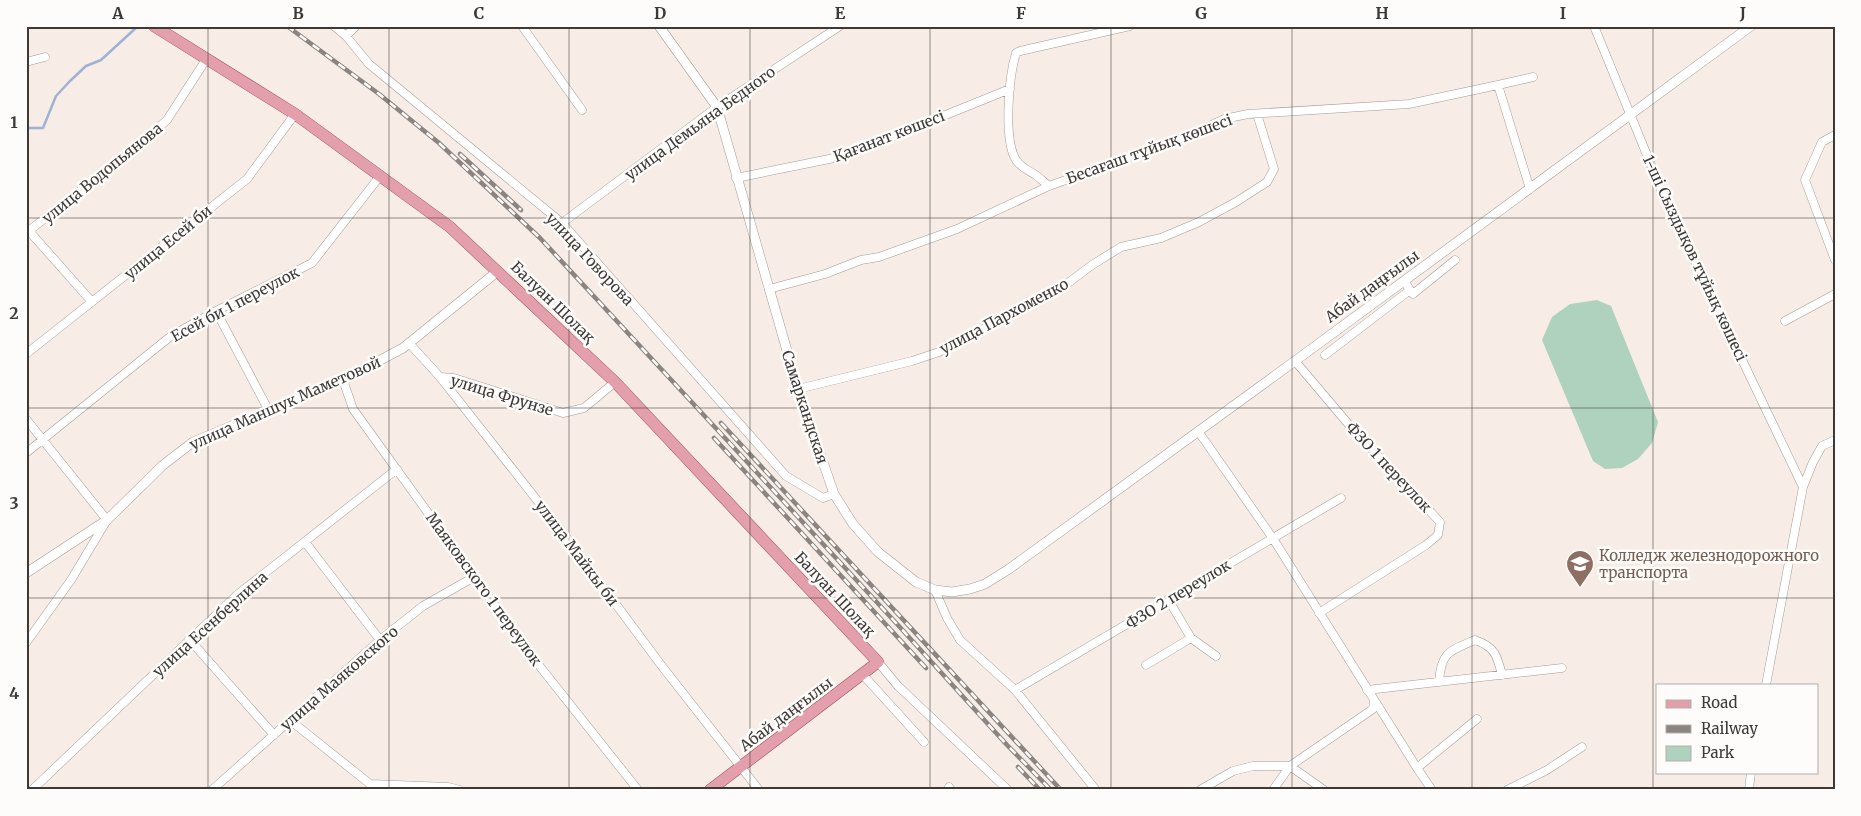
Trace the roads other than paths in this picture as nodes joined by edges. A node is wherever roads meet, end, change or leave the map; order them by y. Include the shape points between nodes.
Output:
1 (154, 26) edge
2 (334, 26) edge
3 (356, 26) edge
4 (522, 26) edge
5 (659, 26) edge
6 (840, 26) edge
7 (1130, 26) edge
8 (1594, 26) edge
9 (1751, 26) edge
10 (346, 36) junction
11 (45, 57) dead end
12 (207, 58) junction
13 (26, 62) edge
14 (1533, 78) dead end
15 (1498, 85) junction
16 (1010, 89) junction
17 (717, 107) junction
18 (582, 110) dead end
19 (295, 114) junction
20 (1257, 114) junction
21 (1630, 116) junction
22 (1835, 135) edge
23 (380, 176) junction
24 (736, 178) junction
25 (1049, 186) junction
26 (1530, 189) junction
27 (562, 223) junction
28 (28, 232) edge
29 (1455, 260) dead end
30 (1835, 260) edge
31 (498, 271) junction
32 (1404, 281) junction
33 (770, 289) junction
34 (1410, 290) junction
35 (1835, 294) edge
36 (92, 302) junction
37 (216, 311) junction
38 (1785, 321) dead end
39 (409, 343) junction
40 (26, 354) edge
41 (1325, 355) dead end
42 (1295, 361) junction
43 (440, 377) junction
44 (344, 380) junction
45 (615, 382) junction
46 (798, 389) junction
47 (269, 411) junction
48 (26, 419) edge
49 (1198, 431) junction
50 (1835, 440) edge
51 (44, 441) junction
52 (26, 453) edge
53 (397, 469) junction
54 (1804, 487) junction
55 (834, 494) junction
56 (1341, 498) dead end
57 (107, 520) junction
58 (1272, 538) junction
59 (304, 542) junction
60 (1009, 569) joint
61 (26, 573) edge
62 (474, 577) junction
63 (935, 590) junction
64 (1168, 599) junction
65 (1319, 613) junction
66 (1190, 638) junction
67 (189, 639) junction
68 (380, 640) junction
69 (26, 643) edge
70 (1216, 656) dead end
71 (878, 662) junction
72 (1146, 665) dead end
73 (1562, 668) dead end
74 (863, 674) junction
75 (1502, 675) junction
76 (1438, 682) junction
77 (1766, 684) edge
78 (1015, 690) junction
79 (1367, 690) junction
80 (1374, 700) junction
81 (1477, 718) dead end
82 (291, 721) junction
83 (274, 735) junction
84 (924, 742) dead end
85 (1582, 747) dead end
86 (1290, 766) junction
87 (741, 767) junction
88 (1417, 768) junction
89 (1751, 774) edge
90 (373, 787) edge
91 (1518, 788) edge
92 (32, 790) edge
93 (212, 790) edge
94 (460, 790) edge
95 (638, 790) edge
96 (710, 790) edge
97 (759, 790) edge
98 (1008, 790) edge
99 (1096, 790) edge
100 (1200, 790) edge
101 (1273, 790) edge
102 (1324, 790) edge
103 (1432, 790) edge
104 (1507, 790) edge
105 (1749, 790) edge

1 - 12 main road, Балуан Шолақ
2 - 10 street, улица Говорова
3 - 10 street
4 - 18 street
5 - 17 street
6 - 17 street, улица Демьяна Бедного
7 - 16 street via 1016,53
8 - 21 street, 1-ші Сыздықов тұйық көшесі
9 - 21 street, Абай даңғылы
10 - 27 street, улица Говорова via 369,64
11 - 13 street
12 - 19 main road, Балуан Шолақ
12 - 28 street, улица Водопьянова via 167,120
14 - 15 street, Бесағаш тұйық көшесі
15 - 20 street, Бесағаш тұйық көшесі via 1409,104
15 - 26 street
16 - 24 street, Қағанат көшесі via 844,156
16 - 25 street via 1010,143 1015,159 1023,169 1037,175
17 - 24 street, Самаркандская
17 - 27 street, улица Демьяна Бедного
19 - 23 main road, Балуан Шолақ
19 - 36 street, улица Есей би via 247,179
20 - 25 street, Бесағаш тұйық көшесі via 1224,119 1188,136
20 - 46 street, улица Пархоменко via 1274,169 1268,182 1236,202 1161,238 1121,247 1060,290 939,352
21 - 26 street, Абай даңғылы
21 - 54 street, 1-ші Сыздықов тұйық көшесі via 1665,198
22 - 30 street via 1822,142 1805,180
23 - 31 main road, Балуан Шолақ via 450,227
23 - 37 street, Есей би 1 переулок via 312,263
24 - 33 street, Самаркандская
25 - 33 street, Бесағаш тұйық көшесі via 957,229 880,257
26 - 32 street, Абай даңғылы
27 - 55 street, улица Говорова via 786,476 823,498
28 - 36 street
29 - 34 street via 1413,294
31 - 39 street, улица Маншук Маметовой
31 - 45 main road, Балуан Шолақ
32 - 34 street
32 - 42 street, Абай даңғылы
33 - 46 street, Самаркандская
34 - 41 street
35 - 38 street
36 - 40 street, улица Есей би
37 - 47 street
37 - 51 street, Есей би 1 переулок via 171,336
39 - 43 street, улица Майкы би
39 - 44 street, улица Маншук Маметовой
42 - 49 street, Абай даңғылы
42 - 65 street, ФЗО 1 переулок via 1350,426 1440,522 1438,534 1426,545
43 - 45 street, улица Фрунзе via 454,378 563,413 584,408
43 - 87 street, улица Майкы би
44 - 47 street, улица Маншук Маметовой
44 - 53 street, Маяковского 1 переулок via 353,409
45 - 71 main road, Балуан Шолақ
46 - 55 street, Самаркандская
47 - 57 street, улица Маншук Маметовой via 193,442 163,465
48 - 51 street
49 - 58 street
49 - 60 street, Абай даңғылы
50 - 54 street via 1822,446
51 - 52 street, Есей би 1 переулок
51 - 57 street
53 - 59 street, улица Есенберлина
53 - 62 street, Маяковского 1 переулок
54 - 77 street
55 - 63 street, Самаркандская via 853,524 878,552 916,582
56 - 58 street, ФЗО 2 переулок
57 - 61 street, улица Маншук Маметовой
57 - 69 street via 72,580
58 - 64 street, ФЗО 2 переулок
58 - 65 street
59 - 67 street, улица Есенберлина via 237,595
59 - 68 street
60 - 63 street, Самаркандская via 970,589
62 - 68 street, улица Маяковского via 423,606
62 - 95 street, Маяковского 1 переулок via 530,654
63 - 78 street via 960,640
64 - 66 street
64 - 78 street, ФЗО 2 переулок
65 - 79 street
66 - 70 street
66 - 72 street
67 - 83 street
67 - 92 street, улица Есенберлина
68 - 82 street, улица Маяковского
71 - 74 main road, Абай даңғылы
71 - 98 street via 898,686
73 - 75 street
74 - 84 street
74 - 87 main road, Абай даңғылы
75 - 76 street
75 - 76 street via 1498,660 1488,644 1475,640 1445,656
76 - 79 street
78 - 99 street
79 - 80 street
80 - 86 street via 1373,709
80 - 88 street
81 - 88 street
82 - 83 street, улица Маяковского
82 - 90 street
83 - 93 street, улица Маяковского
85 - 91 street
86 - 100 street via 1253,766 1233,771
86 - 101 street
86 - 102 street
87 - 96 main road, Абай даңғылы
87 - 97 street, улица Майкы би
88 - 103 street
89 - 105 street
90 - 94 street via 439,786
91 - 104 street

